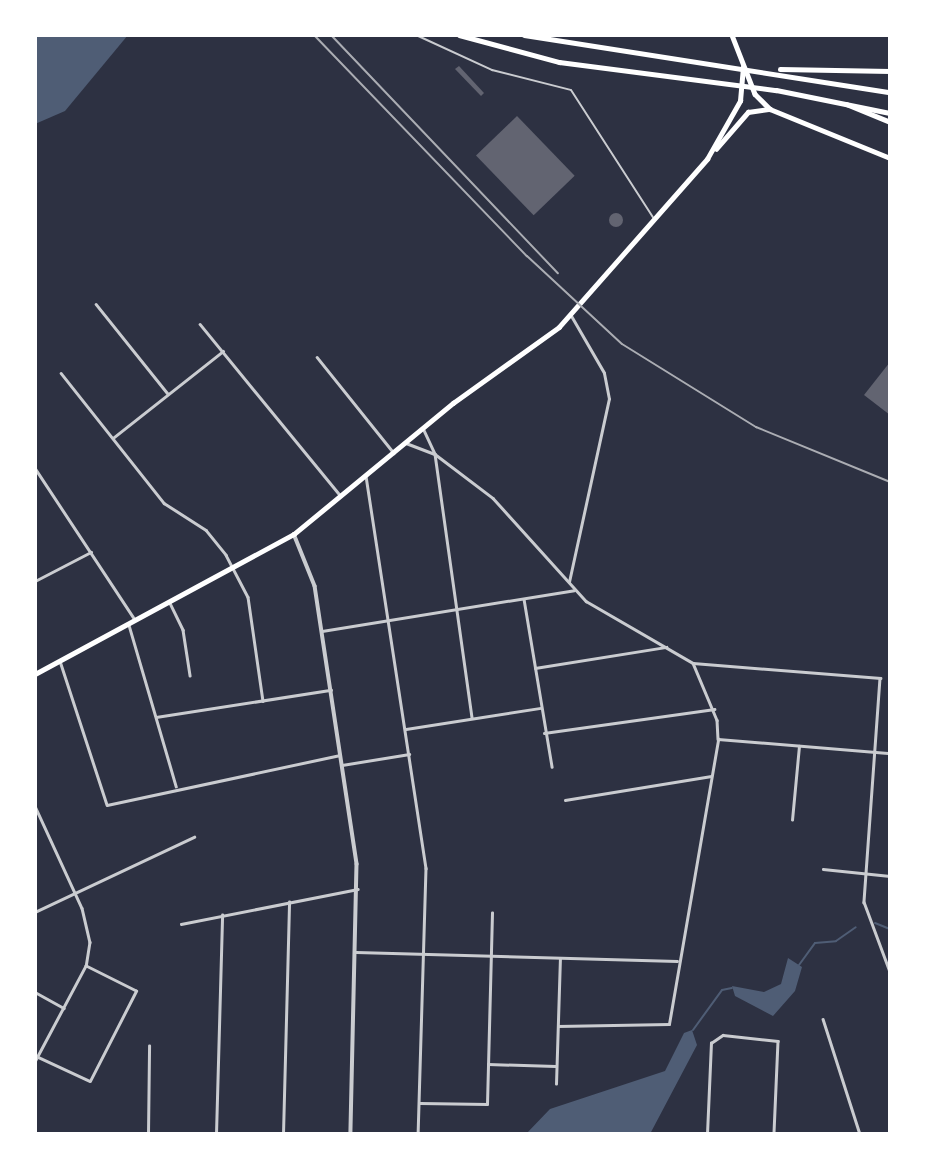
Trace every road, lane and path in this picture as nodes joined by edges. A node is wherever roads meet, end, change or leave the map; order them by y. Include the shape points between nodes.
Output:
1 (416, 35) edge
2 (459, 35) edge
3 (524, 35) edge
4 (732, 35) edge
5 (743, 62) junction
6 (770, 70) junction
7 (890, 71) edge
8 (890, 92) edge
9 (833, 99) junction
10 (770, 109) junction
11 (890, 113) edge
12 (890, 122) edge
13 (712, 152) junction
14 (890, 158) edge
15 (656, 220) junction
16 (96, 304) dead end
17 (571, 316) junction
18 (200, 324) dead end
19 (223, 351) junction
20 (317, 357) dead end
21 (61, 373) dead end
22 (167, 394) junction
23 (423, 428) junction
24 (113, 438) junction
25 (404, 444) junction
26 (394, 453) junction
27 (435, 454) junction
28 (36, 470) edge
29 (366, 476) junction
30 (342, 496) junction
31 (295, 534) junction
32 (91, 552) junction
33 (234, 569) junction
34 (35, 581) edge
35 (569, 582) junction
36 (574, 590) junction
37 (524, 600) junction
38 (170, 603) junction
39 (455, 610) junction
40 (389, 620) junction
41 (136, 621) junction
42 (130, 625) junction
43 (322, 631) junction
44 (666, 647) junction
45 (60, 661) junction
46 (693, 663) junction
47 (535, 668) junction
48 (35, 674) edge
49 (190, 675) dead end
50 (331, 690) junction
51 (263, 701) junction
52 (540, 708) junction
53 (714, 709) junction
54 (156, 717) junction
55 (472, 718) junction
56 (406, 729) junction
57 (544, 733) junction
58 (718, 739) junction
59 (799, 746) junction
60 (875, 752) junction
61 (890, 753) edge
62 (409, 754) junction
63 (340, 755) junction
64 (342, 765) junction
65 (552, 767) dead end
66 (710, 776) junction
67 (176, 787) junction
68 (565, 800) dead end
69 (35, 806) edge
70 (792, 820) dead end
71 (194, 837) dead end
72 (823, 869) dead end
73 (865, 874) junction
74 (890, 876) edge
75 (358, 889) junction
76 (75, 893) junction
77 (289, 902) junction
78 (35, 912) edge
79 (492, 913) dead end
80 (222, 915) junction
81 (181, 924) dead end
82 (356, 952) junction
83 (423, 954) junction
84 (491, 956) junction
85 (560, 959) junction
86 (677, 961) junction
87 (86, 966) junction
88 (890, 972) edge
89 (35, 992) edge
90 (64, 1008) junction
91 (822, 1019) dead end
92 (558, 1026) junction
93 (149, 1046) dead end
94 (38, 1057) junction
95 (35, 1062) edge
96 (488, 1064) junction
97 (556, 1066) junction
98 (556, 1084) dead end
99 (420, 1103) junction
100 (148, 1134) edge
101 (216, 1134) edge
102 (283, 1134) edge
103 (351, 1134) edge
104 (418, 1134) edge
105 (706, 1134) edge
106 (774, 1134) edge
107 (860, 1134) edge

1 - 15 lane via 492,70 571,90 628,185
2 - 9 highway via 510,51
3 - 6 highway
4 - 5 main road
5 - 10 main road via 755,94
5 - 13 main road via 740,101
6 - 7 highway
6 - 8 highway
9 - 11 highway
9 - 12 highway
10 - 13 main road via 748,112
10 - 14 main road
13 - 15 main road
15 - 17 main road
16 - 22 street
17 - 23 main road
17 - 35 street via 604,373 609,399
18 - 19 street
19 - 22 street
19 - 30 street
20 - 26 street
21 - 24 street
22 - 24 street
23 - 25 main road
23 - 27 street
24 - 33 street via 164,503 211,535
25 - 26 main road
25 - 27 street
26 - 29 main road
27 - 35 street via 493,498
27 - 39 street
28 - 32 street
29 - 30 main road
29 - 40 street
30 - 31 main road
31 - 33 main road
31 - 43 street via 313,580
32 - 34 street
32 - 41 street
33 - 38 main road
33 - 51 street via 248,597
35 - 36 street
36 - 37 street
36 - 44 street
37 - 39 street
37 - 47 street
38 - 41 main road
38 - 49 street via 182,627
39 - 40 street
39 - 55 street
40 - 43 street
40 - 56 street
41 - 42 main road
42 - 45 main road
42 - 54 street
43 - 50 street
44 - 46 street
44 - 47 street
45 - 48 main road
45 - 67 street via 107,805
46 - 53 street
46 - 60 street via 880,678
47 - 52 street
50 - 51 street
50 - 63 street
51 - 54 street
52 - 55 street
52 - 57 street
53 - 57 street
53 - 58 street
54 - 67 street
55 - 56 street
56 - 62 street
57 - 65 street
58 - 59 street
58 - 66 street
59 - 60 street
59 - 70 street
60 - 61 street
60 - 73 street
62 - 64 street
62 - 83 street via 426,868
63 - 64 street
63 - 67 street
64 - 75 street
66 - 68 street
66 - 86 street
69 - 76 street
71 - 76 street
72 - 73 street
73 - 74 street
73 - 88 street via 867,921
75 - 77 street
75 - 82 street
76 - 78 street
76 - 87 street via 90,936
77 - 80 street
77 - 102 street
79 - 84 street
80 - 81 street
80 - 101 street
82 - 83 street
82 - 103 street
83 - 84 street
83 - 99 street
84 - 85 street
84 - 96 street
85 - 86 street
85 - 92 street
86 - 92 street via 667,1027
87 - 90 street
87 - 94 street via 136,991 90,1081
89 - 90 street
90 - 94 street
91 - 107 street
92 - 97 street
93 - 100 street
94 - 95 street
96 - 97 street
96 - 99 street via 487,1104
97 - 98 street
99 - 104 street
105 - 106 street via 713,1038 778,1041

